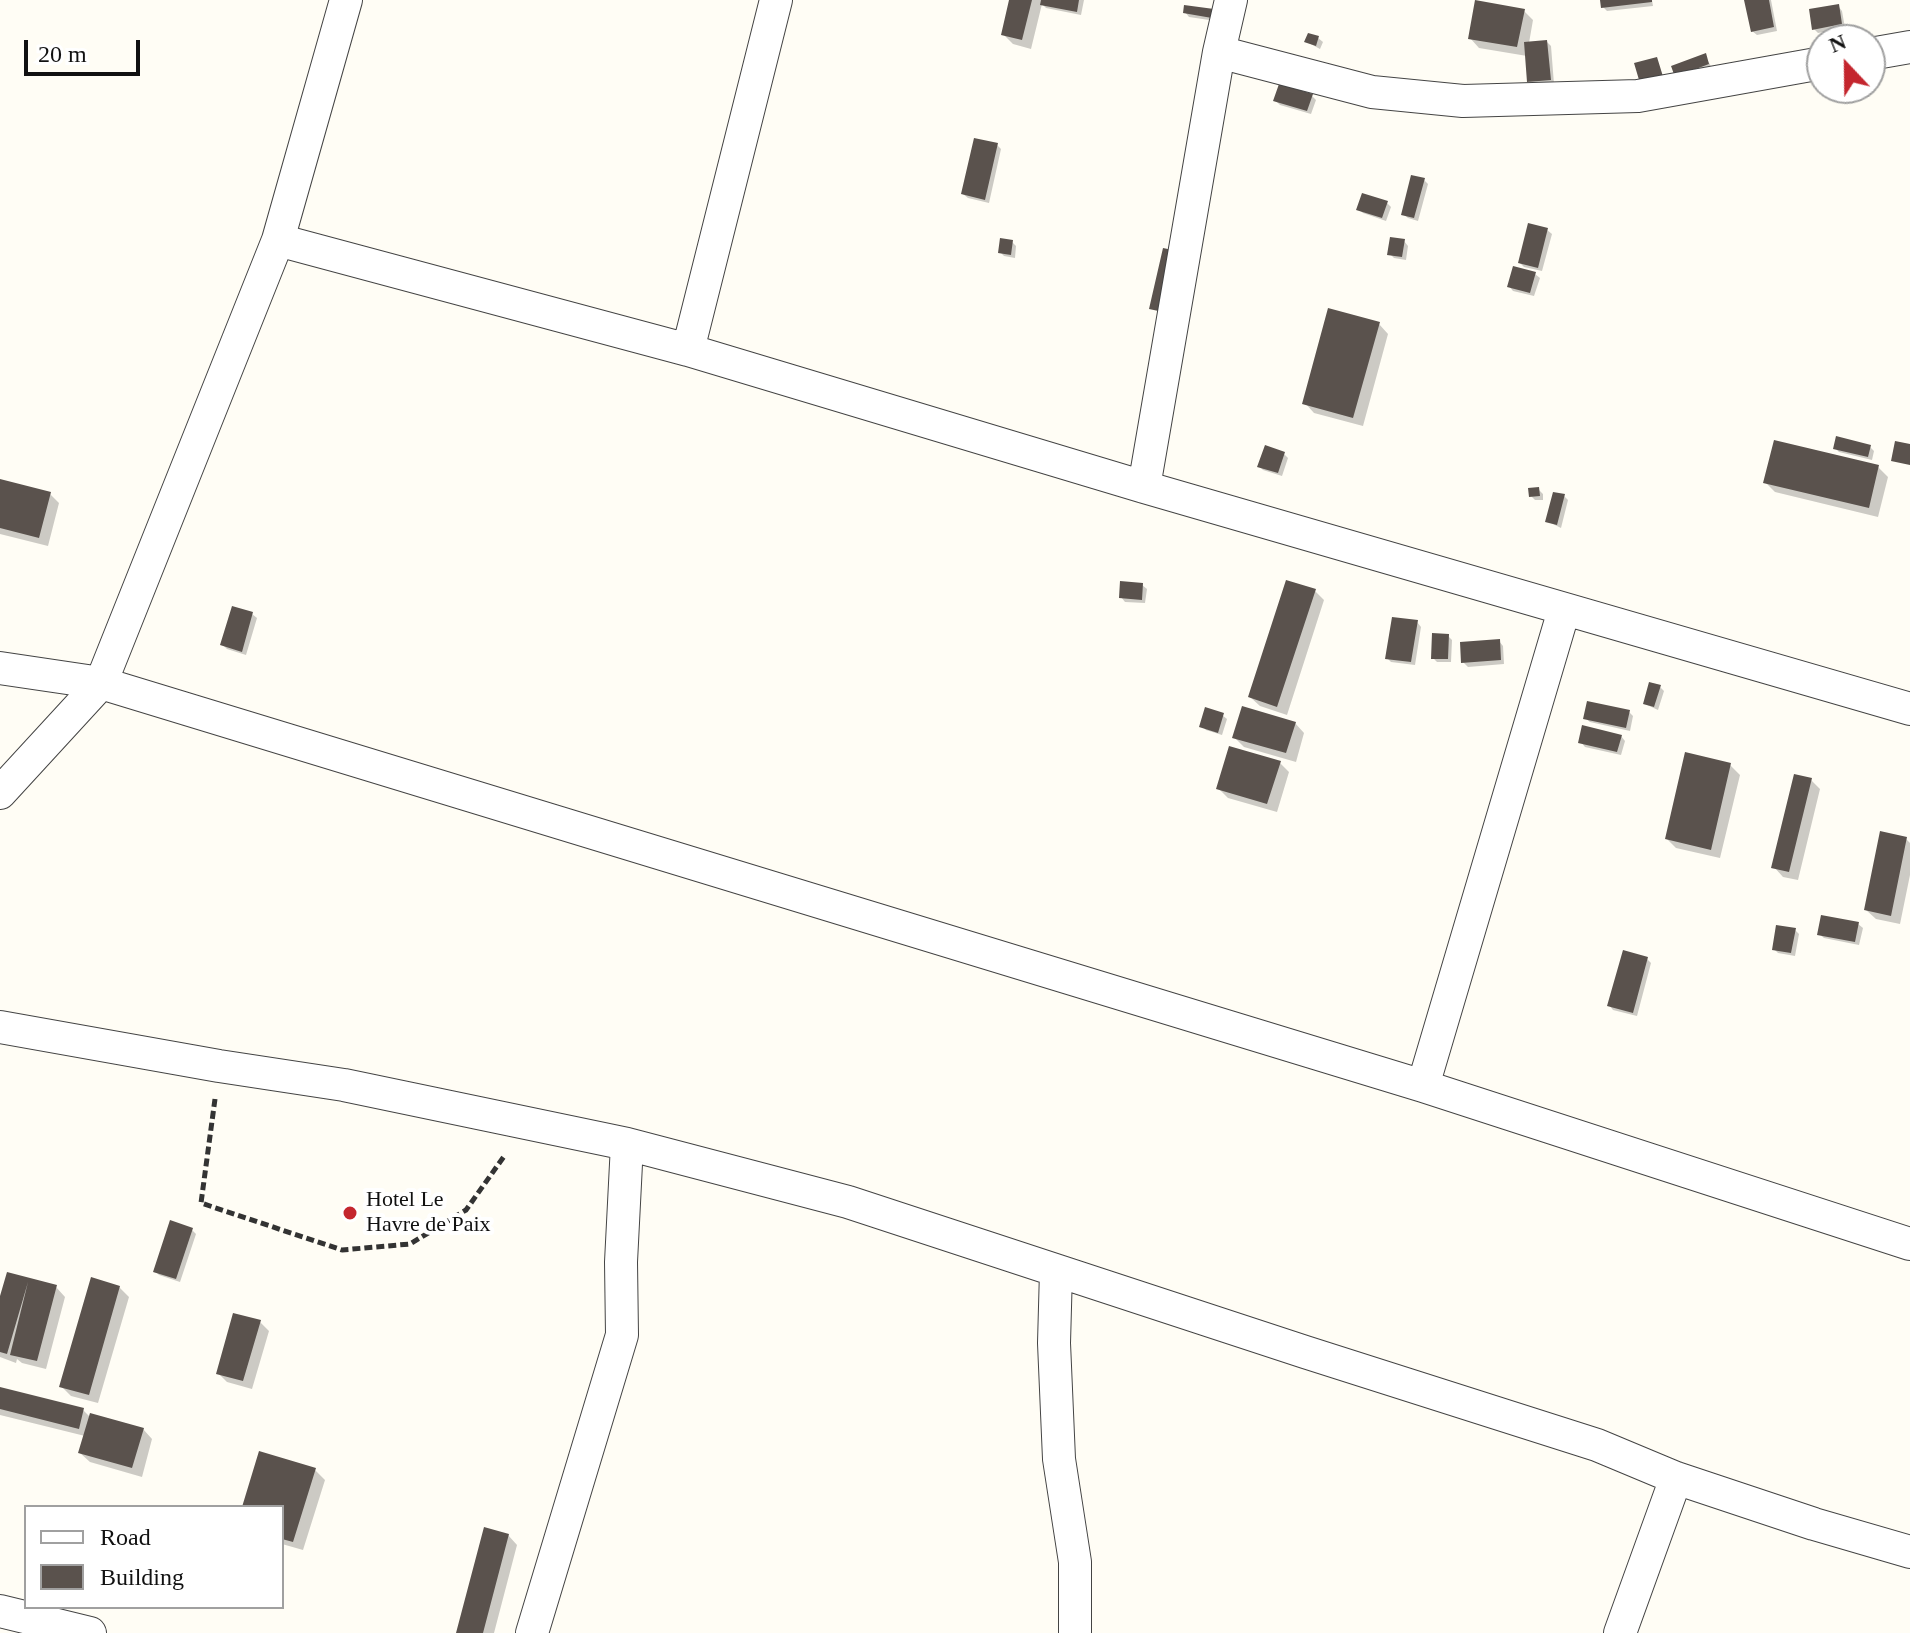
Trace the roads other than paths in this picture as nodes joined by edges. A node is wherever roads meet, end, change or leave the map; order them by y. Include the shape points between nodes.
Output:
1 (346, 0) edge
2 (776, 0) edge
3 (1231, 0) edge
4 (1910, 47) edge
5 (1886, 51) edge
6 (1219, 52) junction
7 (1806, 66) edge
8 (278, 240) junction
9 (688, 350) junction
10 (1144, 487) junction
11 (1564, 610) junction
12 (0, 668) edge
13 (101, 683) junction
14 (1910, 709) edge
15 (0, 793) edge
16 (0, 1027) edge
17 (1423, 1086) junction
18 (627, 1144) junction
19 (1910, 1244) edge
20 (1056, 1271) junction
21 (1676, 1478) junction
22 (1910, 1552) edge
23 (0, 1611) edge
24 (90, 1633) edge
25 (532, 1633) edge
26 (1075, 1633) edge
27 (1620, 1633) edge

1 - 8 street
2 - 9 street
3 - 6 street
4 - 5 street
6 - 7 street via 1372,92 1463,101 1638,96
6 - 10 street
8 - 9 street
8 - 13 street
9 - 10 street
10 - 11 street
11 - 14 street
11 - 17 street
12 - 13 street
13 - 15 street
13 - 17 street
16 - 18 street via 344,1085
17 - 19 street
18 - 20 street via 848,1202
18 - 25 street via 622,1335
20 - 21 street via 1597,1445
20 - 26 street via 1058,1445 1075,1562
21 - 22 street
21 - 27 street
23 - 24 street

